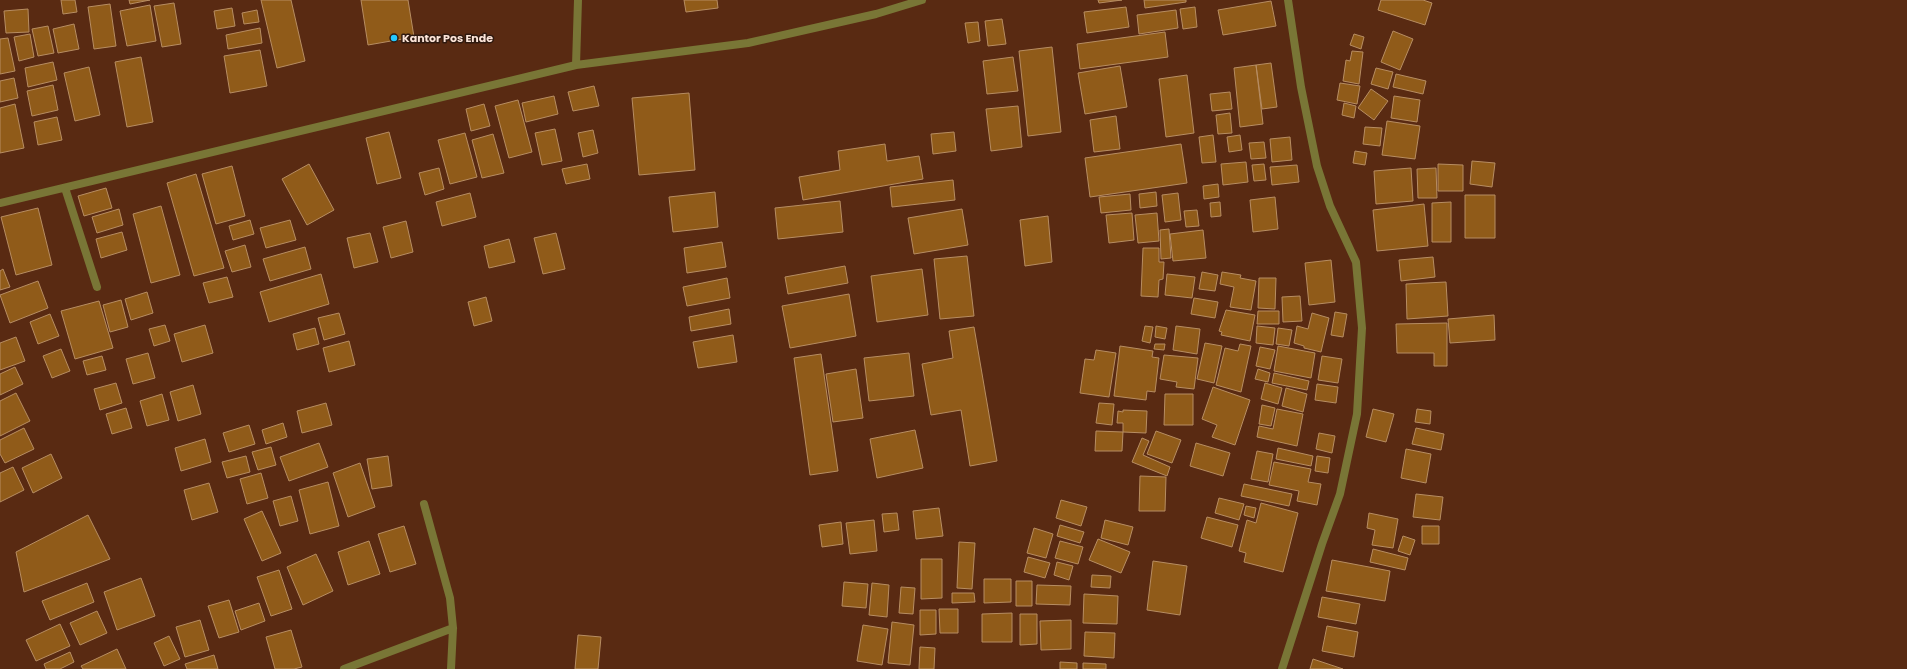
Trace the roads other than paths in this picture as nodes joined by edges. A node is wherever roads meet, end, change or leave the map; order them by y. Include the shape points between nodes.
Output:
1 (578, 0) edge
2 (922, 0) edge
3 (1288, 0) edge
4 (576, 65) junction
5 (65, 188) junction
6 (0, 203) edge
7 (97, 287) dead end
8 (424, 504) dead end
9 (453, 628) junction
10 (344, 669) edge
11 (451, 669) edge
12 (1282, 669) edge

1 - 4 street
2 - 4 street via 876,14 748,43
3 - 12 street via 1301,87 1318,166 1330,206 1356,262 1362,328 1357,414 1340,494
4 - 5 street
5 - 6 street
5 - 7 street
8 - 9 street via 450,598
9 - 10 street
9 - 11 street

